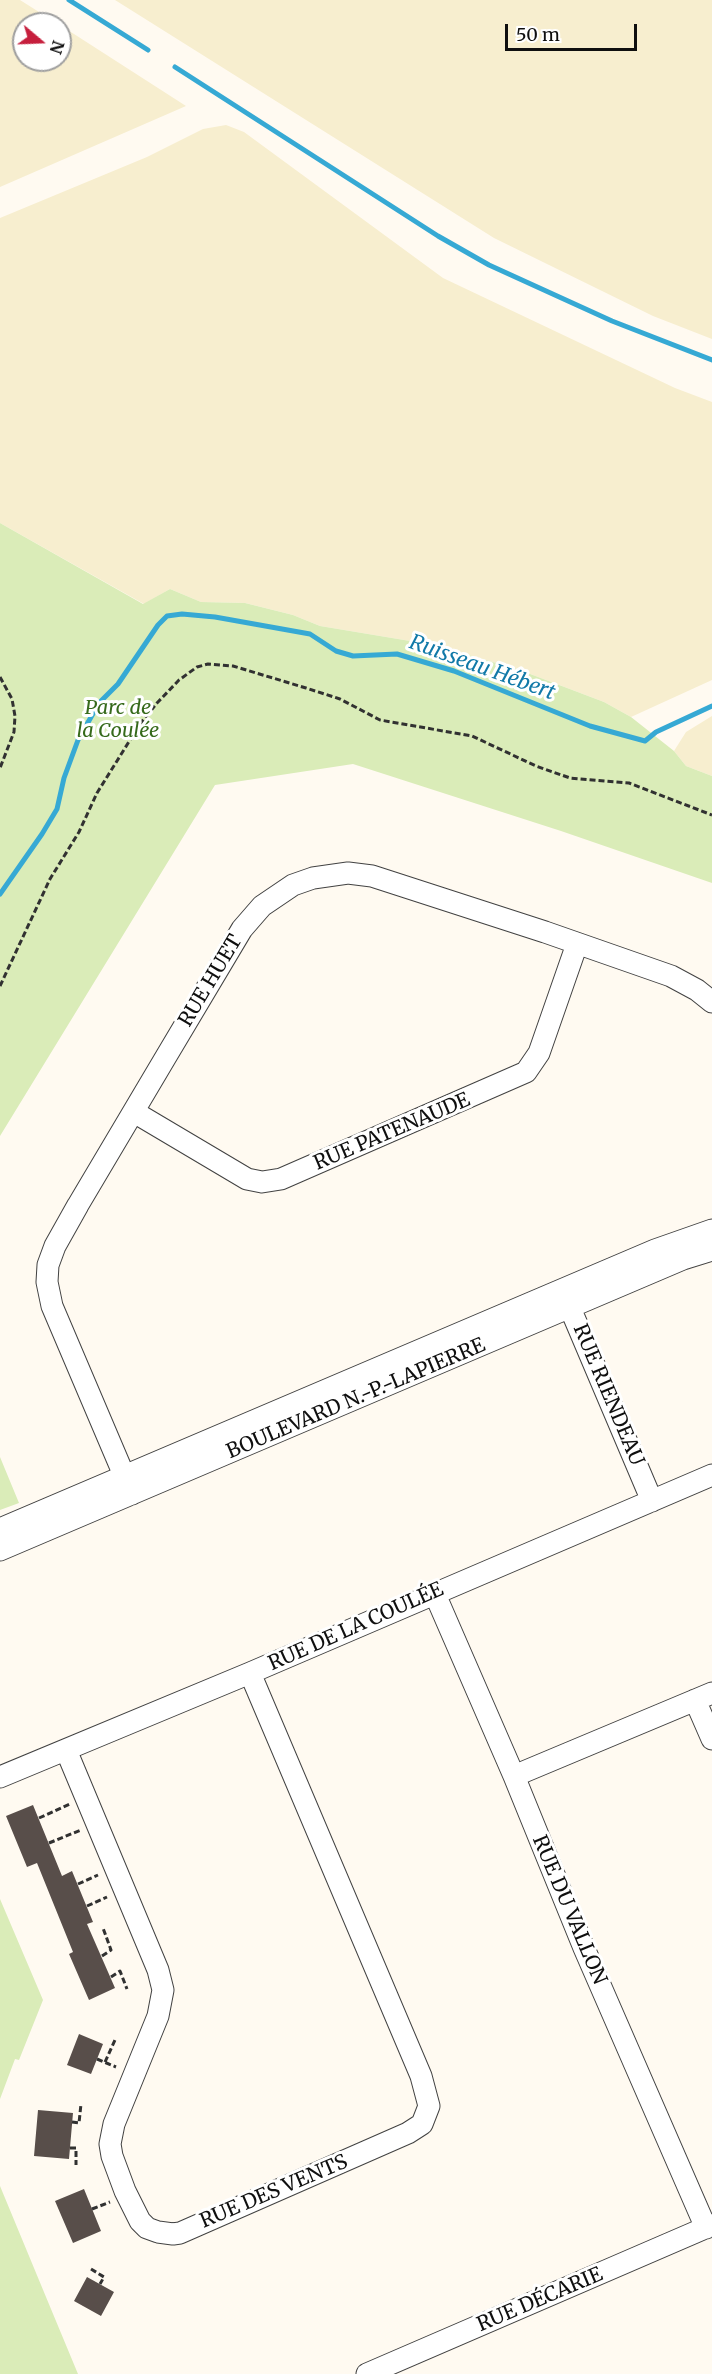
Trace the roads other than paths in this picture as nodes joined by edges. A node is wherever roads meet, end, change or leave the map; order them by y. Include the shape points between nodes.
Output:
1 (577, 944) junction
2 (712, 1002) edge
3 (134, 1112) junction
4 (712, 1230) edge
5 (712, 1250) edge
6 (567, 1299) junction
7 (712, 1475) edge
8 (128, 1485) junction
9 (652, 1501) junction
10 (0, 1529) edge
11 (0, 1550) edge
12 (434, 1592) junction
13 (250, 1673) junction
14 (704, 1696) edge
15 (712, 1739) edge
16 (66, 1750) junction
17 (514, 1776) junction
18 (0, 1777) edge
19 (709, 2226) edge
20 (367, 2374) edge

1 - 2 street, RUE HUET via 671,976
1 - 3 street, RUE PATENAUDE via 539,1053 526,1072 281,1179 247,1179
1 - 3 street, RUE HUET via 372,876 348,873 304,880 262,906 248,920
3 - 8 street, RUE HUET via 55,1246 47,1274 52,1306
4 - 6 street, BOULEVARD N.-P.-LAPIERRE via 655,1250
5 - 6 street, BOULEVARD N.-P.-LAPIERRE
6 - 8 street, BOULEVARD N.-P.-LAPIERRE
6 - 9 street, RUE RIENDEAU
7 - 9 street, RUE DE LA COULÉE
8 - 10 street, BOULEVARD N.-P.-LAPIERRE
8 - 11 street, BOULEVARD N.-P.-LAPIERRE
9 - 12 street, RUE DE LA COULÉE
12 - 13 street, RUE DE LA COULÉE
12 - 17 street, RUE DU VALLON
13 - 16 street, RUE DE LA COULÉE
13 - 16 street, RUE DES VENTS via 422,2076 429,2106 418,2128 180,2233 166,2234 147,2228 140,2221 124,2191 110,2144 114,2124 158,2016 163,1990
14 - 15 street
14 - 17 street
16 - 18 street, RUE DE LA COULÉE
17 - 19 street, RUE DU VALLON via 584,1948
19 - 20 street, RUE DÉCARIE

